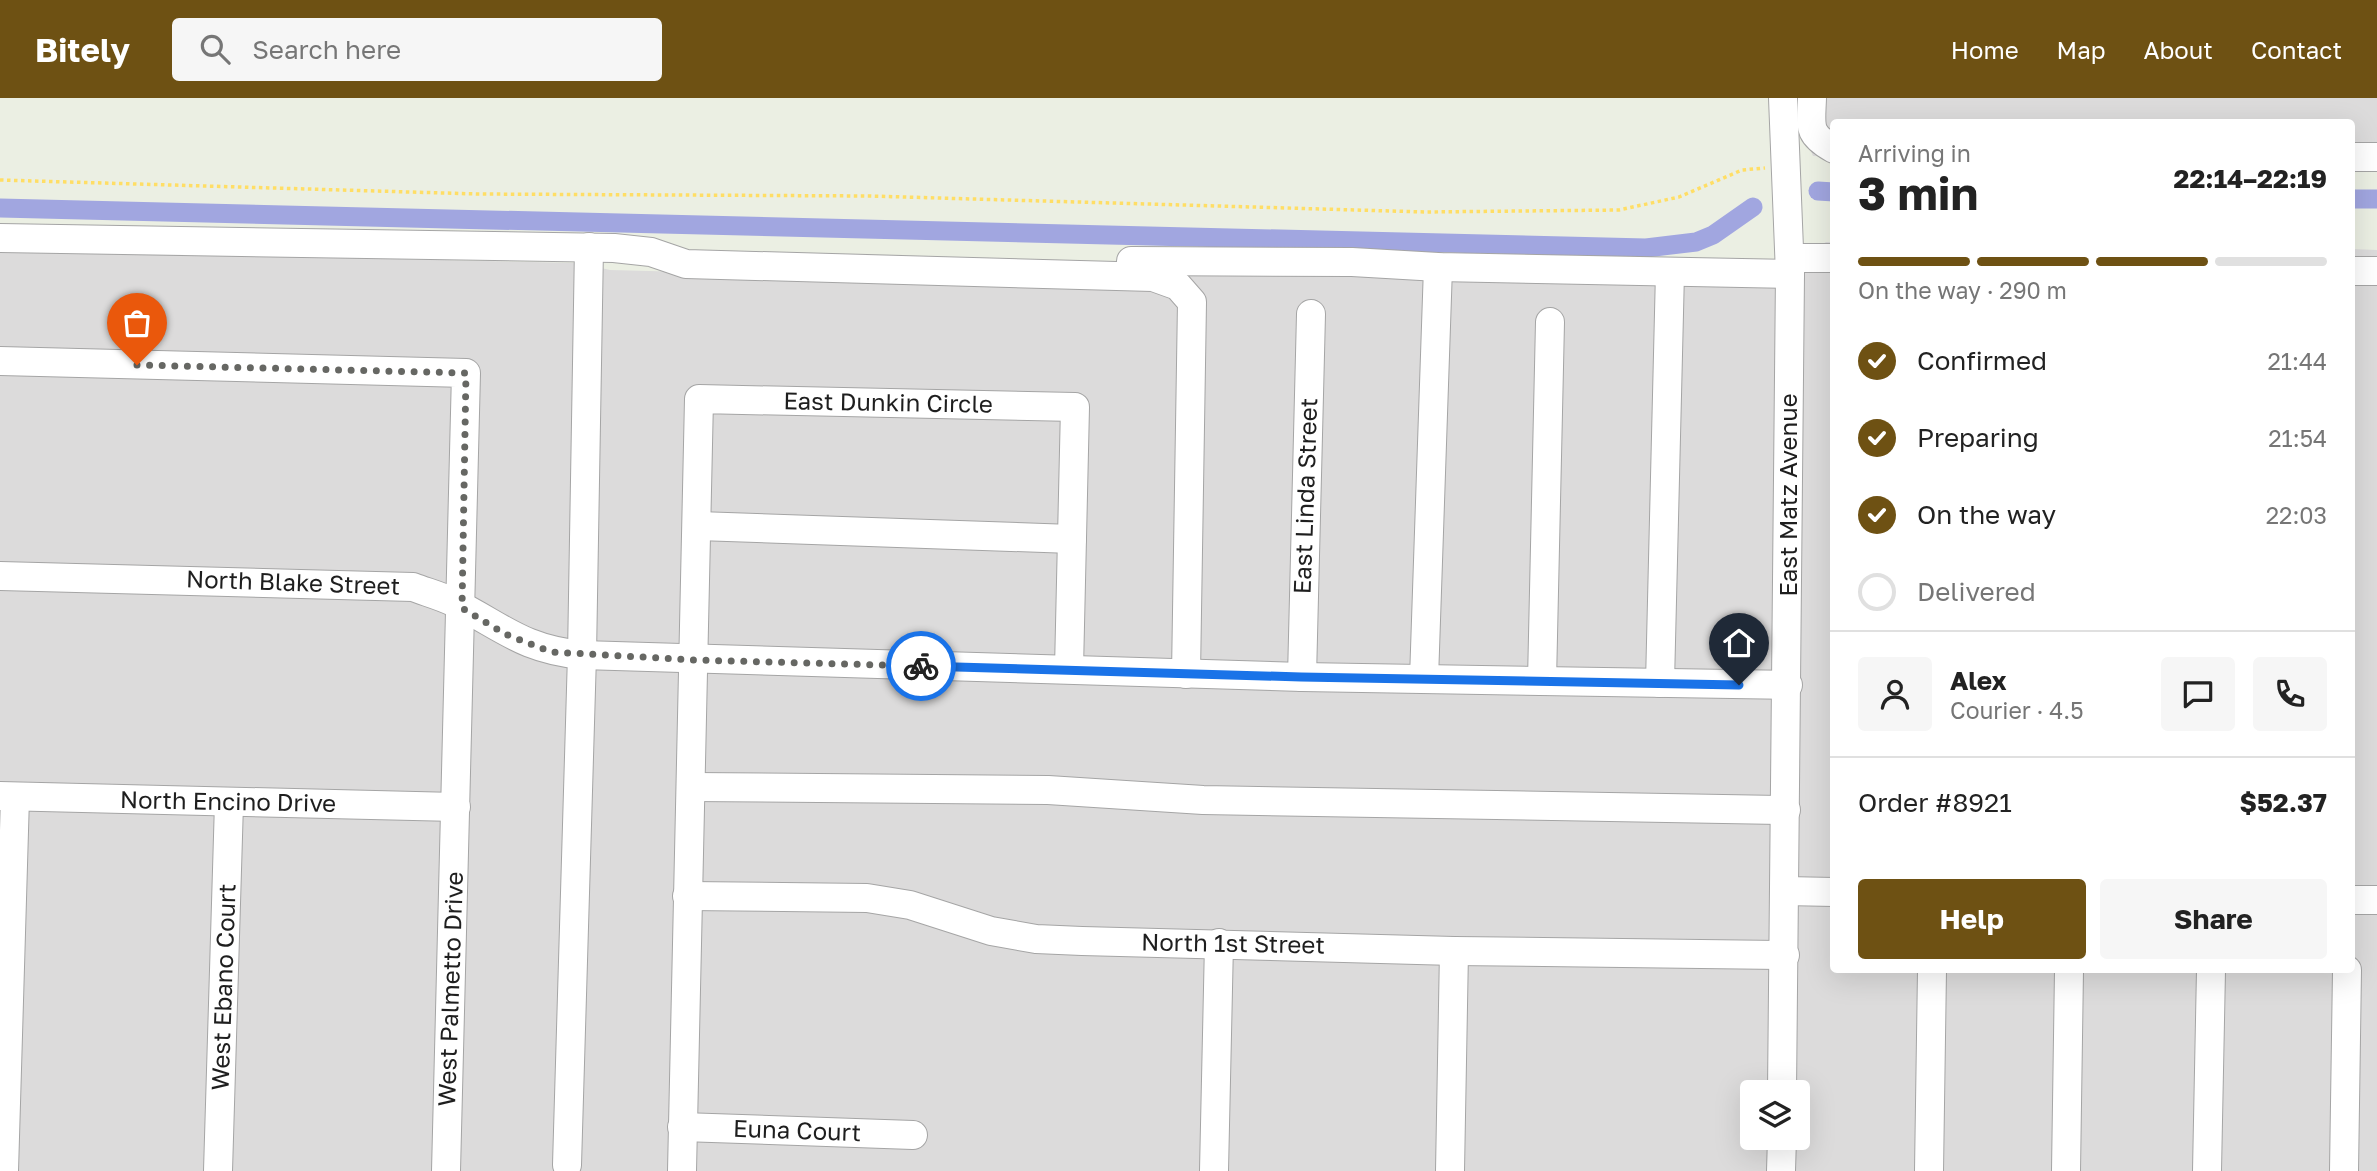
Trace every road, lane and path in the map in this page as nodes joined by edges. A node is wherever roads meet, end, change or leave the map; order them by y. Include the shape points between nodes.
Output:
1 (1783, 98) edge
2 (1812, 98) edge
3 (1830, 147) edge
4 (2355, 157) edge
5 (2377, 157) edge
6 (1784, 168) junction
7 (0, 180) edge
8 (0, 238) edge
9 (589, 247) junction
10 (1830, 259) edge
11 (1790, 266) junction
12 (1438, 267) junction
13 (2355, 271) edge
14 (2377, 271) edge
15 (1670, 272) junction
16 (1091, 275) junction
17 (1311, 314) dead end
18 (1550, 322) dead end
19 (0, 361) edge
20 (698, 526) junction
21 (1072, 539) junction
22 (0, 576) edge
23 (462, 608) junction
24 (582, 655) junction
25 (695, 660) junction
26 (1069, 669) junction
27 (1186, 674) junction
28 (1301, 677) junction
29 (1424, 679) junction
30 (1542, 681) junction
31 (1660, 683) junction
32 (1788, 685) junction
33 (691, 787) junction
34 (8, 797) edge
35 (229, 803) junction
36 (456, 807) junction
37 (1786, 810) junction
38 (1785, 891) junction
39 (1830, 892) edge
40 (687, 896) junction
41 (2355, 900) edge
42 (2377, 900) edge
43 (1219, 943) junction
44 (1454, 951) junction
45 (1785, 955) junction
46 (1932, 973) edge
47 (2069, 973) edge
48 (2211, 973) edge
49 (2347, 973) edge
50 (1782, 1080) edge
51 (682, 1127) junction
52 (912, 1135) dead end
53 (1782, 1150) edge
54 (567, 1164) dead end
55 (5, 1171) edge
56 (218, 1171) edge
57 (446, 1171) edge
58 (682, 1171) edge
59 (1214, 1171) edge
60 (1450, 1171) edge
61 (1781, 1171) edge
62 (1929, 1171) edge
63 (2066, 1171) edge
64 (2207, 1171) edge
65 (2344, 1171) edge

1 - 6 street, East Matz Avenue
2 - 3 street via 1811,128 1816,139
4 - 5 street
6 - 7 path via 1742,170 1679,197 1619,210 1426,212
6 - 11 street, East Matz Avenue
8 - 9 street
9 - 16 street via 651,252 686,264
9 - 24 street
10 - 11 street
11 - 15 street
11 - 32 street, East Matz Avenue
12 - 15 street
12 - 16 street via 1096,260
12 - 29 street
13 - 14 street
15 - 31 street
16 - 27 street via 1153,276 1178,286 1192,302
17 - 28 street, East Linda Street
18 - 30 street
19 - 23 street, West Palmetto Drive via 466,373
20 - 21 street
20 - 21 street, East Dunkin Circle via 699,399 1075,407
20 - 25 street, East Dunkin Circle
21 - 26 street, East Dunkin Circle
22 - 23 street, North Blake Street via 413,587
23 - 24 street, North Blake Street via 505,634 551,652
23 - 36 street, West Palmetto Drive
24 - 25 street, North Blake Street
24 - 54 street
25 - 26 street, North Blake Street
25 - 33 street, East Dunkin Circle
26 - 27 street, North Blake Street
27 - 28 street, North Blake Street
28 - 29 street, North Blake Street
29 - 30 street, North Blake Street
30 - 31 street, North Blake Street
31 - 32 street, North Blake Street
32 - 37 street, East Matz Avenue
33 - 37 street via 1048,790 1203,800
33 - 40 street, East Dunkin Circle
34 - 35 street, North Encino Drive
34 - 55 street
35 - 36 street, North Encino Drive
35 - 56 street, West Ebano Court
36 - 57 street, West Palmetto Drive
37 - 38 street, East Matz Avenue
38 - 39 street
38 - 45 street, East Matz Avenue
40 - 43 street, North 1st Street via 867,898 1036,939
40 - 51 street, East Dunkin Circle
41 - 42 street
43 - 44 street, North 1st Street
43 - 59 street
44 - 45 street, North 1st Street
44 - 60 street
45 - 50 street, East Matz Avenue
46 - 62 street
47 - 63 street
48 - 64 street
49 - 65 street
51 - 52 street, Euna Court
51 - 58 street, East Dunkin Circle
53 - 61 street

